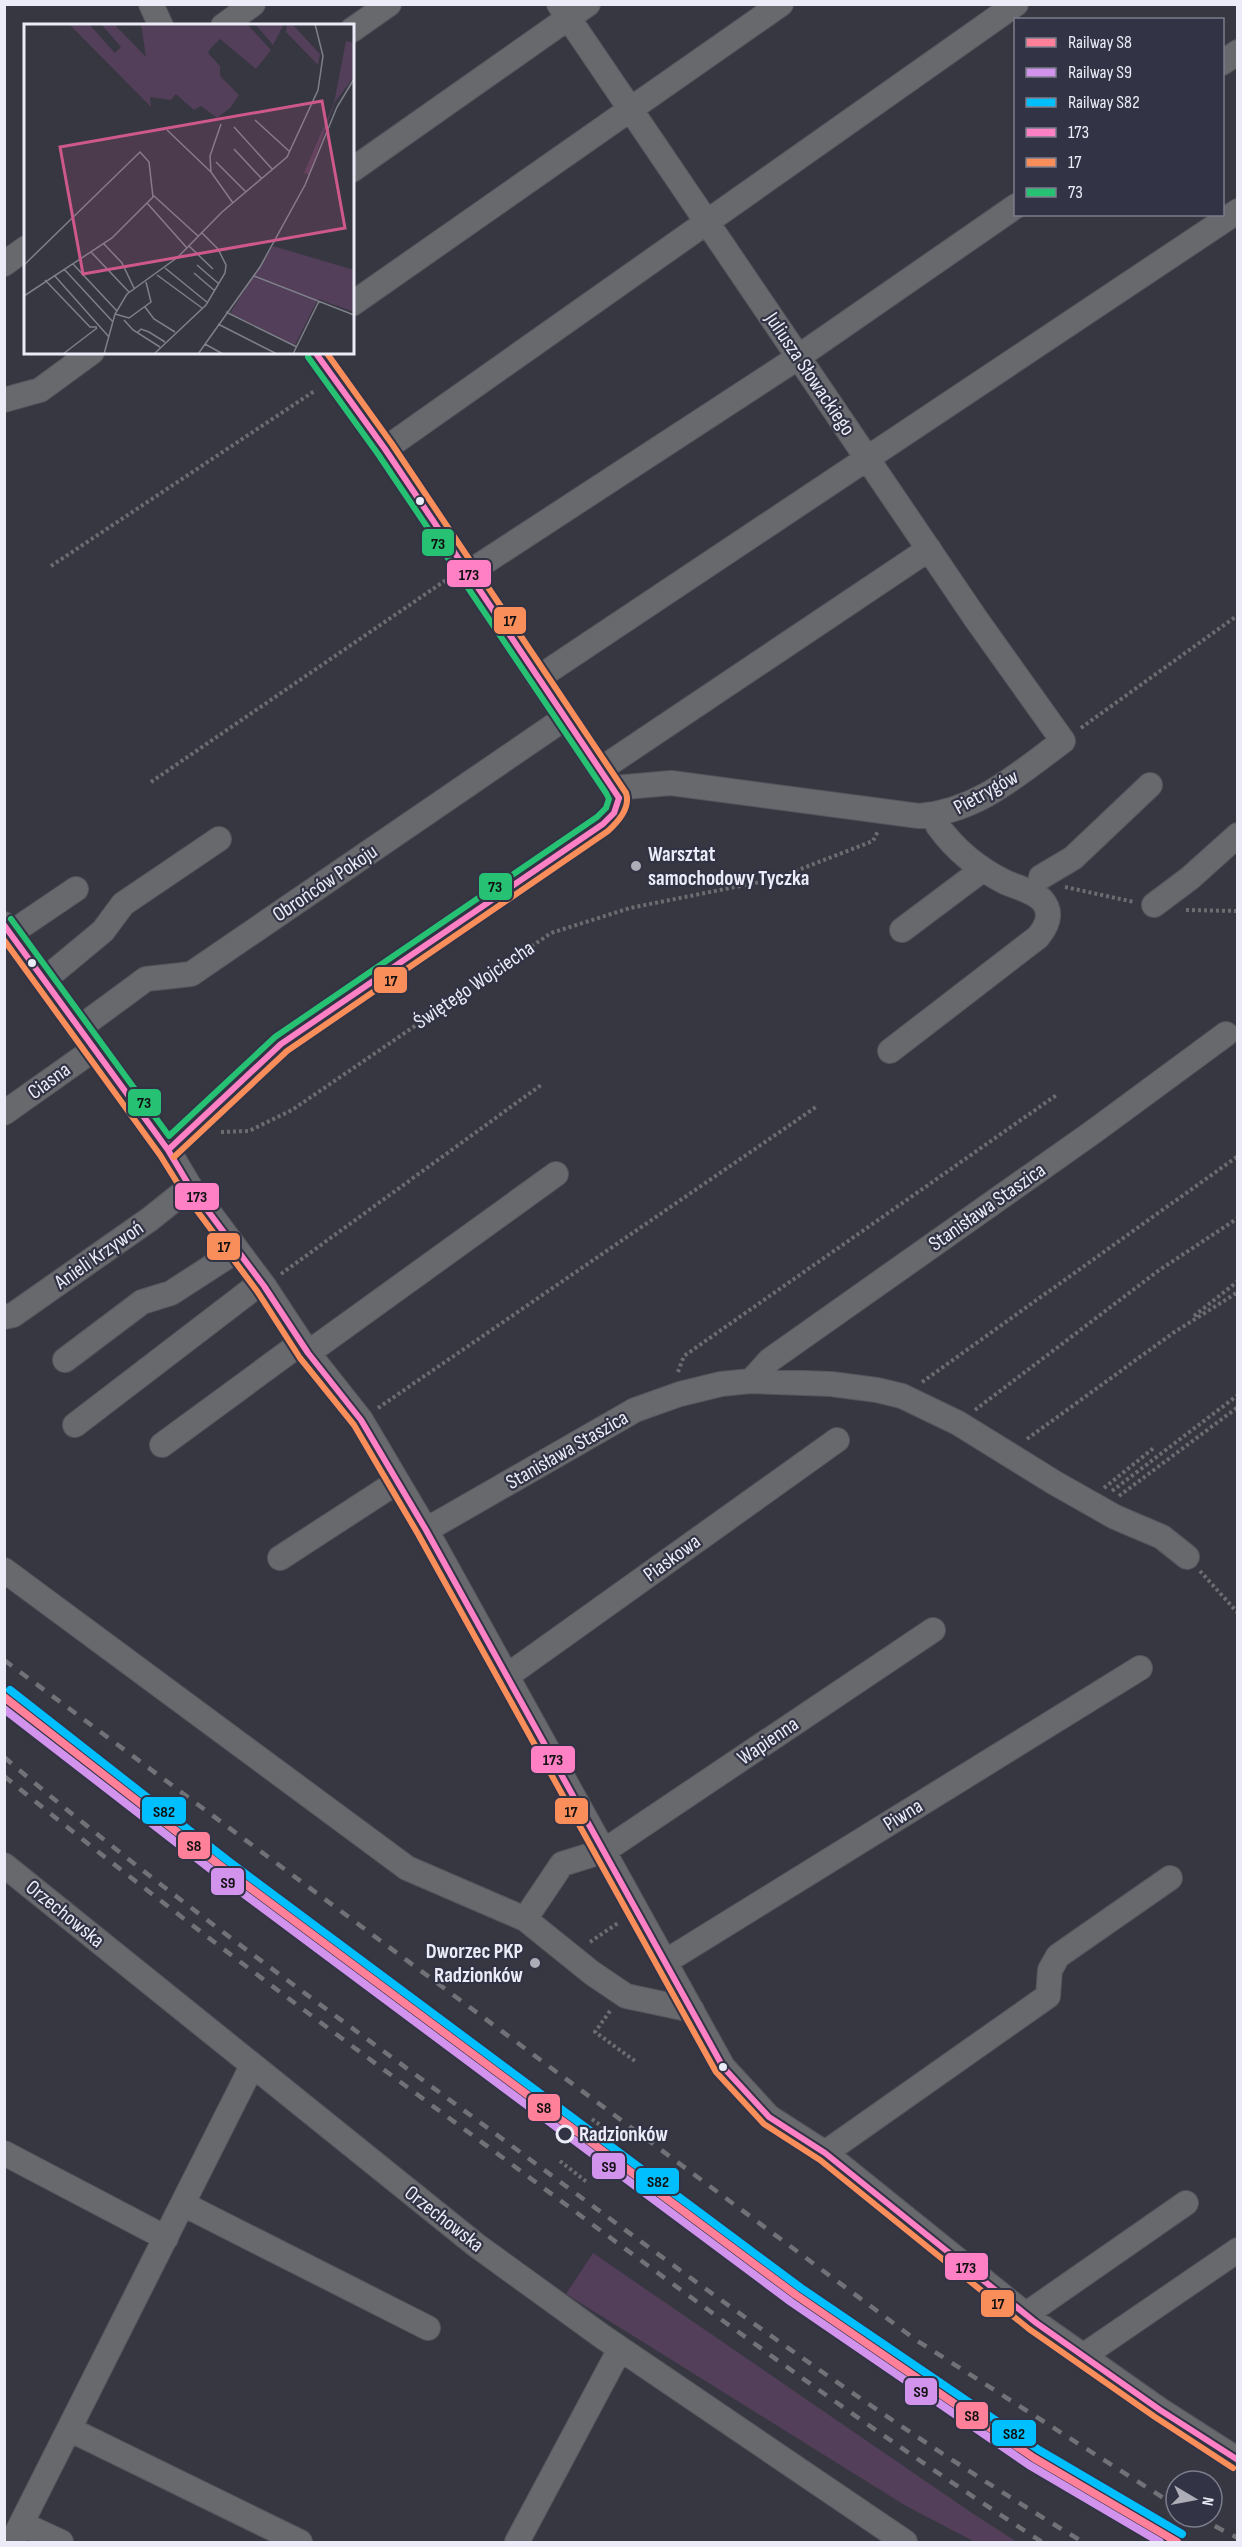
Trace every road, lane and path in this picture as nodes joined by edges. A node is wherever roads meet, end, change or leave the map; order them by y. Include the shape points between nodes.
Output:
1 (151, 4) edge
2 (253, 4) edge
3 (388, 4) edge
4 (781, 4) edge
5 (1016, 4) edge
6 (572, 9) edge
7 (160, 24) edge
8 (226, 24) edge
9 (354, 29) edge
10 (1238, 52) edge
11 (1224, 62) edge
12 (630, 109) junction
13 (354, 169) edge
14 (1014, 207) edge
15 (1238, 211) edge
16 (708, 223) junction
17 (24, 249) edge
18 (4, 264) edge
19 (354, 303) edge
20 (89, 354) edge
21 (316, 354) edge
22 (798, 356) junction
23 (334, 378) junction
24 (4, 400) edge
25 (385, 449) junction
26 (867, 458) junction
27 (929, 549) junction
28 (51, 566) dead end
29 (466, 571) junction
30 (1238, 615) edge
31 (538, 678) junction
32 (565, 718) junction
33 (1063, 741) junction
34 (151, 782) dead end
35 (611, 785) junction
36 (1150, 785) dead end
37 (887, 811) junction
38 (938, 826) dead end
39 (1238, 835) edge
40 (219, 839) dead end
41 (982, 870) junction
42 (1041, 877) dead end
43 (76, 889) dead end
44 (1154, 905) joint
45 (1238, 911) edge
46 (7, 930) edge
47 (902, 930) dead end
48 (44, 981) junction
49 (78, 1029) junction
50 (1226, 1034) dead end
51 (93, 1050) junction
52 (890, 1052) dead end
53 (540, 1085) dead end
54 (1058, 1094) dead end
55 (816, 1107) dead end
56 (4, 1113) edge
57 (194, 1126) junction
58 (168, 1150) junction
59 (1238, 1156) edge
60 (556, 1174) dead end
61 (190, 1187) junction
62 (1238, 1218) edge
63 (236, 1251) junction
64 (1238, 1281) edge
65 (261, 1285) junction
66 (1238, 1292) edge
67 (7, 1318) edge
68 (1173, 1333) junction
69 (305, 1348) junction
70 (65, 1360) dead end
71 (751, 1381) junction
72 (680, 1394) junction
73 (1238, 1395) edge
74 (902, 1396) junction
75 (1238, 1407) edge
76 (360, 1420) junction
77 (958, 1423) junction
78 (75, 1425) dead end
79 (837, 1440) dead end
80 (162, 1445) dead end
81 (1155, 1447) dead end
82 (1007, 1454) junction
83 (397, 1482) junction
84 (1094, 1505) junction
85 (426, 1530) junction
86 (1187, 1557) joint
87 (280, 1558) dead end
88 (4, 1570) edge
89 (1238, 1613) edge
90 (933, 1630) dead end
91 (1140, 1668) dead end
92 (507, 1676) junction
93 (604, 1851) junction
94 (4, 1865) edge
95 (1170, 1878) dead end
96 (636, 1911) junction
97 (525, 1919) junction
98 (570, 1956) junction
99 (665, 1962) junction
100 (692, 2010) junction
101 (595, 2032) dead end
102 (635, 2061) dead end
103 (252, 2066) junction
104 (592, 2119) dead end
105 (621, 2141) dead end
106 (4, 2153) edge
107 (825, 2153) junction
108 (560, 2162) dead end
109 (588, 2183) dead end
110 (1186, 2203) dead end
111 (183, 2204) junction
112 (166, 2238) junction
113 (1238, 2250) edge
114 (1025, 2315) junction
115 (428, 2328) dead end
116 (620, 2349) junction
117 (1083, 2356) junction
118 (69, 2429) junction
119 (1238, 2460) edge
120 (17, 2533) edge
121 (61, 2542) edge
122 (300, 2542) edge
123 (517, 2542) edge
124 (906, 2542) edge

1 - 7 street
2 - 8 street
3 - 9 street
4 - 12 street
5 - 16 street
6 - 12 street, Juliusza Słowackiego
6 - 13 street
10 - 11 street
12 - 16 street, Juliusza Słowackiego
12 - 19 street
14 - 22 street
15 - 26 street
16 - 22 street, Juliusza Słowackiego
16 - 25 street
17 - 18 street
20 - 24 street via 39,390
21 - 23 street
22 - 26 street, Juliusza Słowackiego
22 - 29 street
23 - 25 street
23 - 28 path
25 - 29 street
26 - 27 street, Juliusza Słowackiego
26 - 31 street
27 - 33 street, Juliusza Słowackiego
27 - 35 street
29 - 31 street
29 - 34 path
30 - 33 path
31 - 32 street
32 - 35 street
32 - 49 street, Obrońców Pokoju via 191,974 146,979
33 - 37 street, Pietrygów via 1005,786 946,814 919,816
35 - 37 street, Pietrygów via 671,783
35 - 57 street via 614,813 603,824 281,1044
36 - 42 street via 1072,858
37 - 57 path, Świętego Wojciecha via 873,841 775,879 630,908 551,933 292,1110 249,1131 218,1132
38 - 41 street
39 - 44 street
40 - 48 street via 123,904 103,931
41 - 47 street
41 - 52 street via 1042,901 1048,915 1047,926
43 - 46 street
44 - 45 path
46 - 48 street
48 - 49 street
49 - 51 street
50 - 71 street, Stanisława Staszica via 770,1360
51 - 56 street, Ciasna
51 - 58 street
53 - 65 path
54 - 72 path via 684,1356 677,1375
55 - 76 path
57 - 58 street
58 - 61 street
59 - 74 path
60 - 69 street
61 - 63 street
61 - 67 street, Anieli Krzywoń
62 - 77 path via 1158,1271
63 - 65 street
63 - 70 street via 171,1293 142,1302
64 - 68 path
65 - 69 street
65 - 78 street
66 - 68 path
68 - 82 path
69 - 76 street
69 - 80 street
71 - 72 street, Stanisława Staszica
71 - 74 street, Stanisława Staszica via 831,1384
72 - 85 street, Stanisława Staszica via 635,1410
73 - 84 path
74 - 77 street, Stanisława Staszica
75 - 84 path
76 - 83 street
77 - 82 street, Stanisława Staszica
79 - 92 street, Piaskowa
81 - 84 path
82 - 84 street, Stanisława Staszica
83 - 85 street
83 - 87 street
84 - 86 street, Stanisława Staszica via 1162,1537
85 - 92 street
86 - 89 path
88 - 97 street via 407,1868
90 - 93 street, Wapienna
91 - 99 street, Piwna
92 - 93 street
93 - 96 street
93 - 97 street, Wapienna via 562,1864
94 - 103 street, Orzechowska
95 - 107 street via 1058,1956 1050,1970 1048,1996
96 - 98 path
96 - 99 street
97 - 98 street
98 - 100 street via 626,1996
99 - 100 street
100 - 107 street via 723,2067 769,2117
101 - 102 path
103 - 111 street
103 - 116 street, Orzechowska via 476,2245
104 - 105 path
106 - 112 street
107 - 114 street
108 - 109 path
110 - 114 street
111 - 112 street
111 - 115 street
112 - 118 street
113 - 117 street
114 - 117 street
116 - 123 street
116 - 124 street, Orzechowska
117 - 119 street
118 - 120 street
118 - 122 street
120 - 121 street

